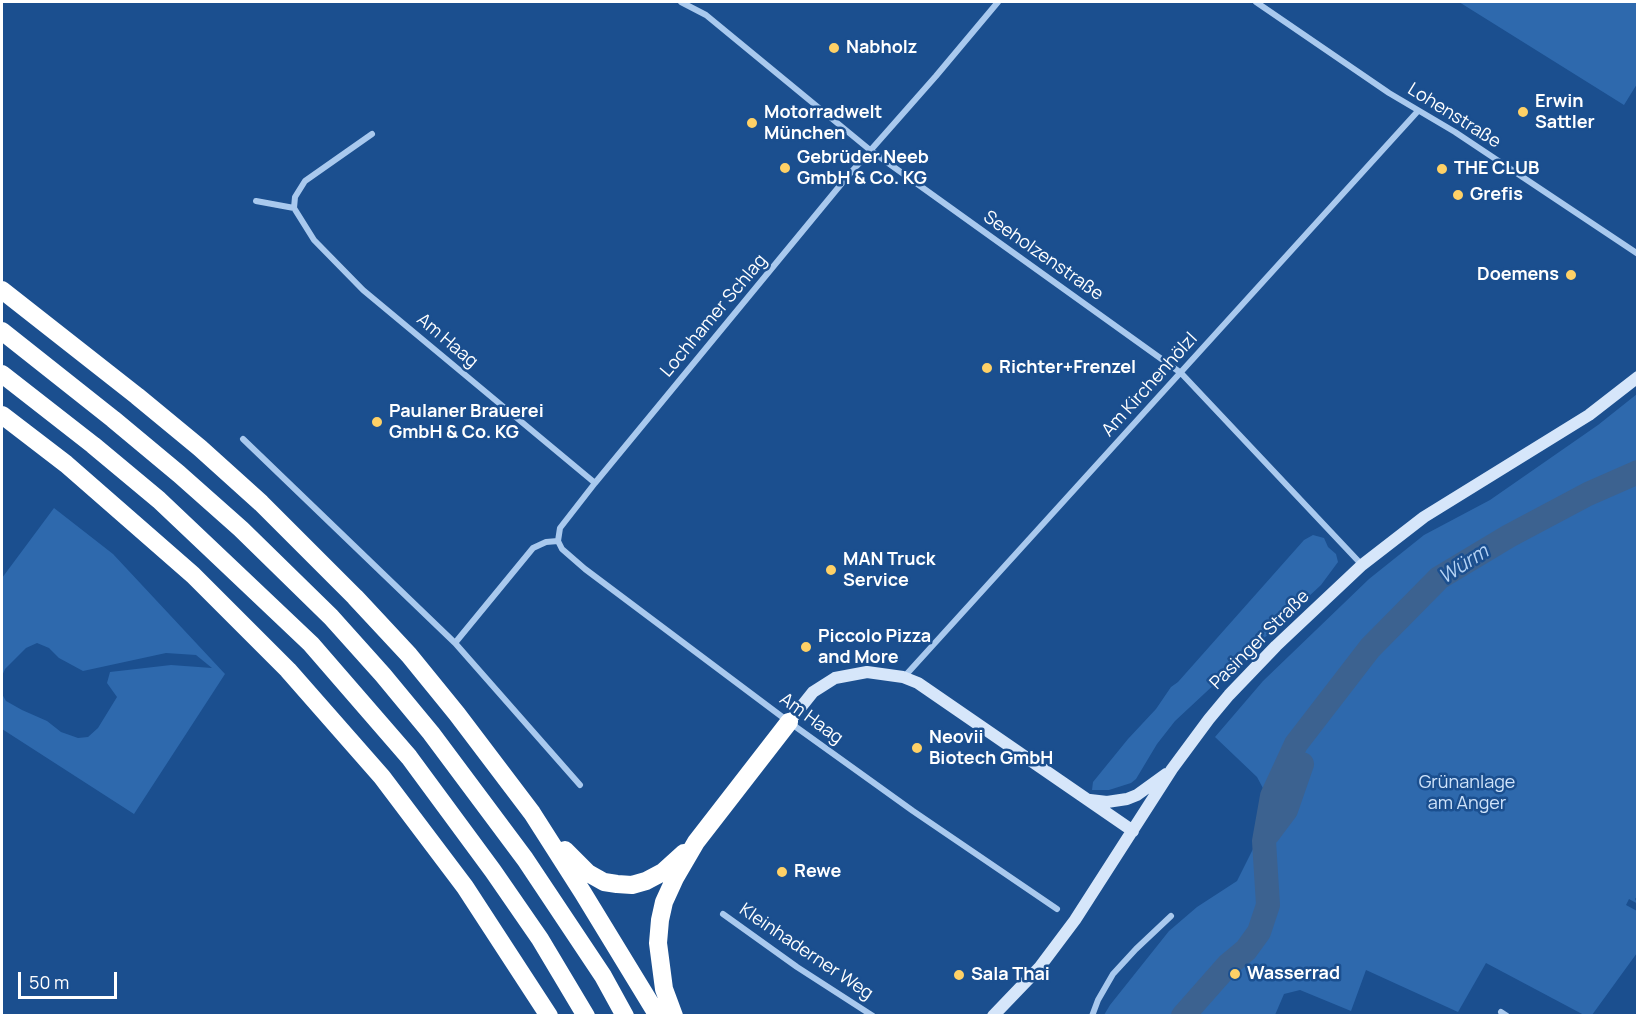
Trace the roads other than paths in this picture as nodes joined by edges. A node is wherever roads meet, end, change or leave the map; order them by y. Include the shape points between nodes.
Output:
1 (681, 2) edge
2 (998, 2) edge
3 (1256, 2) edge
4 (1418, 111) junction
5 (372, 134) dead end
6 (870, 150) junction
7 (256, 201) dead end
8 (294, 208) junction
9 (1638, 254) edge
10 (2, 290) edge
11 (2, 331) edge
12 (1181, 373) junction
13 (2, 374) edge
14 (1638, 377) edge
15 (2, 415) edge
16 (243, 439) dead end
17 (595, 483) junction
18 (558, 541) junction
19 (1362, 565) junction
20 (455, 643) junction
21 (903, 677) junction
22 (789, 722) junction
23 (1172, 769) junction
24 (580, 785) dead end
25 (1088, 800) junction
26 (532, 813) junction
27 (1133, 831) junction
28 (696, 842) junction
29 (1057, 909) dead end
30 (723, 914) dead end
31 (1172, 916) dead end
32 (1007, 1002) junction
33 (549, 1016) edge
34 (586, 1016) edge
35 (626, 1016) edge
36 (657, 1016) edge
37 (674, 1016) edge
38 (873, 1016) edge
39 (993, 1016) edge
40 (1004, 1016) edge
41 (1092, 1016) edge

1 - 6 street, Seeholzenstraße via 706,15
2 - 6 street, Lochhamer Schlag
3 - 4 street, Lohenstraße
4 - 9 street, Lohenstraße
4 - 12 street, Am Kirchenhölzl
5 - 8 street via 305,181 295,197
6 - 12 street, Seeholzenstraße
6 - 17 street, Lochhamer Schlag
7 - 8 street
8 - 17 street, Am Haag via 314,240 363,290
10 - 26 highway via 137,396 261,503 409,655
11 - 35 highway via 179,474 332,617 431,733 519,850
12 - 19 street, Seeholzenstraße
12 - 21 street, Am Kirchenhölzl
13 - 34 highway via 159,500 311,644 409,757 540,939
14 - 19 main road, Pasinger Straße via 1589,416 1424,517
15 - 33 highway via 66,464 193,575 288,670 382,777 458,878
16 - 20 street
17 - 18 street, Lochhamer Schlag via 560,528
18 - 20 street via 533,548
18 - 22 street, Am Haag via 585,569
19 - 23 main road, Pasinger Straße via 1229,695
20 - 24 street
21 - 22 main road via 867,672 835,678 813,693
21 - 25 main road
22 - 28 highway
22 - 29 street, Am Haag
23 - 25 main road via 1127,799
23 - 27 main road, Pasinger Straße
25 - 27 main road
26 - 28 highway via 572,859 604,882 646,882
26 - 36 highway
27 - 32 main road, Pasinger Straße via 1056,945
28 - 37 highway via 675,878 660,920 661,971
30 - 38 street, Kleinhaderner Weg
31 - 41 street via 1113,974
32 - 39 main road, Pasinger Straße
32 - 40 main road

